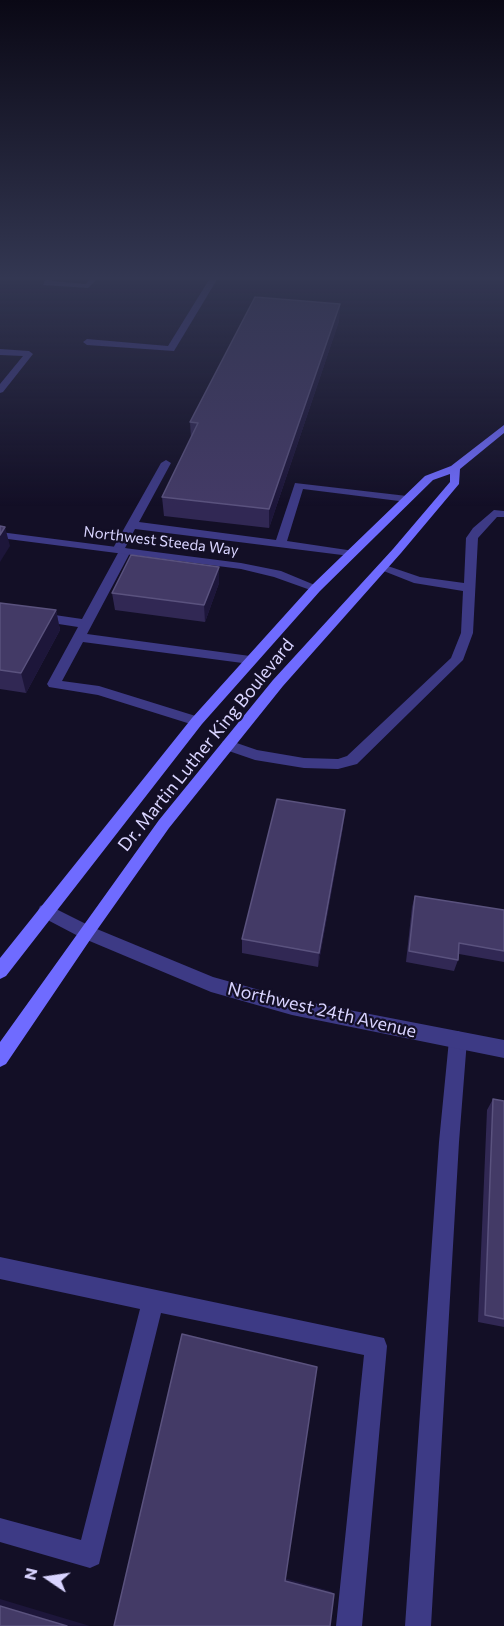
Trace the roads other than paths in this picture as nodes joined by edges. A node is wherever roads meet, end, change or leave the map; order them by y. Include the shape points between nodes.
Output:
1 (27, 354) edge
2 (5, 378) edge
3 (0, 390) edge
4 (504, 428) edge
5 (166, 463) dead end
6 (455, 468) junction
7 (407, 499) junction
8 (501, 510) edge
9 (133, 525) junction
10 (0, 535) edge
11 (280, 545) junction
12 (122, 551) junction
13 (350, 554) junction
14 (382, 568) junction
15 (316, 588) junction
16 (470, 588) junction
17 (0, 611) edge
18 (86, 624) junction
19 (79, 637) junction
20 (250, 660) junction
21 (197, 722) junction
22 (228, 745) junction
23 (46, 911) junction
24 (86, 932) junction
25 (0, 971) edge
26 (458, 1040) junction
27 (504, 1049) edge
28 (0, 1058) edge
29 (1, 1269) edge
30 (153, 1301) junction
31 (0, 1530) edge
32 (349, 1626) edge
33 (418, 1626) edge

1 - 2 street
2 - 3 street
4 - 6 main road, Dr. Martin Luther King Boulevard
5 - 9 street
6 - 7 main road, Dr. Martin Luther King Boulevard via 429,478
6 - 14 main road, Dr. Martin Luther King Boulevard via 454,482
7 - 11 street via 299,486
7 - 13 main road, Dr. Martin Luther King Boulevard
8 - 16 street via 472,538
9 - 11 street
9 - 12 street
10 - 12 street, Northwest Steeda Way
11 - 13 street
12 - 15 street, Northwest Steeda Way via 242,566
12 - 18 street
13 - 15 main road, Dr. Martin Luther King Boulevard
14 - 16 street via 418,580
14 - 22 main road, Dr. Martin Luther King Boulevard
15 - 20 main road, Dr. Martin Luther King Boulevard
16 - 22 street via 467,633 457,660 352,760 338,764 304,763 255,755
17 - 18 street
18 - 19 street
19 - 20 street
19 - 21 street via 54,684 99,691
20 - 21 main road, Dr. Martin Luther King Boulevard
21 - 23 main road, Dr. Martin Luther King Boulevard
22 - 24 main road, Dr. Martin Luther King Boulevard
23 - 24 street, Northwest 24th Avenue
23 - 25 main road, Dr. Martin Luther King Boulevard
24 - 26 street, Northwest 24th Avenue via 211,984 292,1007
24 - 28 main road, Dr. Martin Luther King Boulevard
26 - 27 street, Northwest 24th Avenue
26 - 33 street via 448,1142
29 - 30 street
30 - 31 street via 90,1554
30 - 32 street via 376,1346

